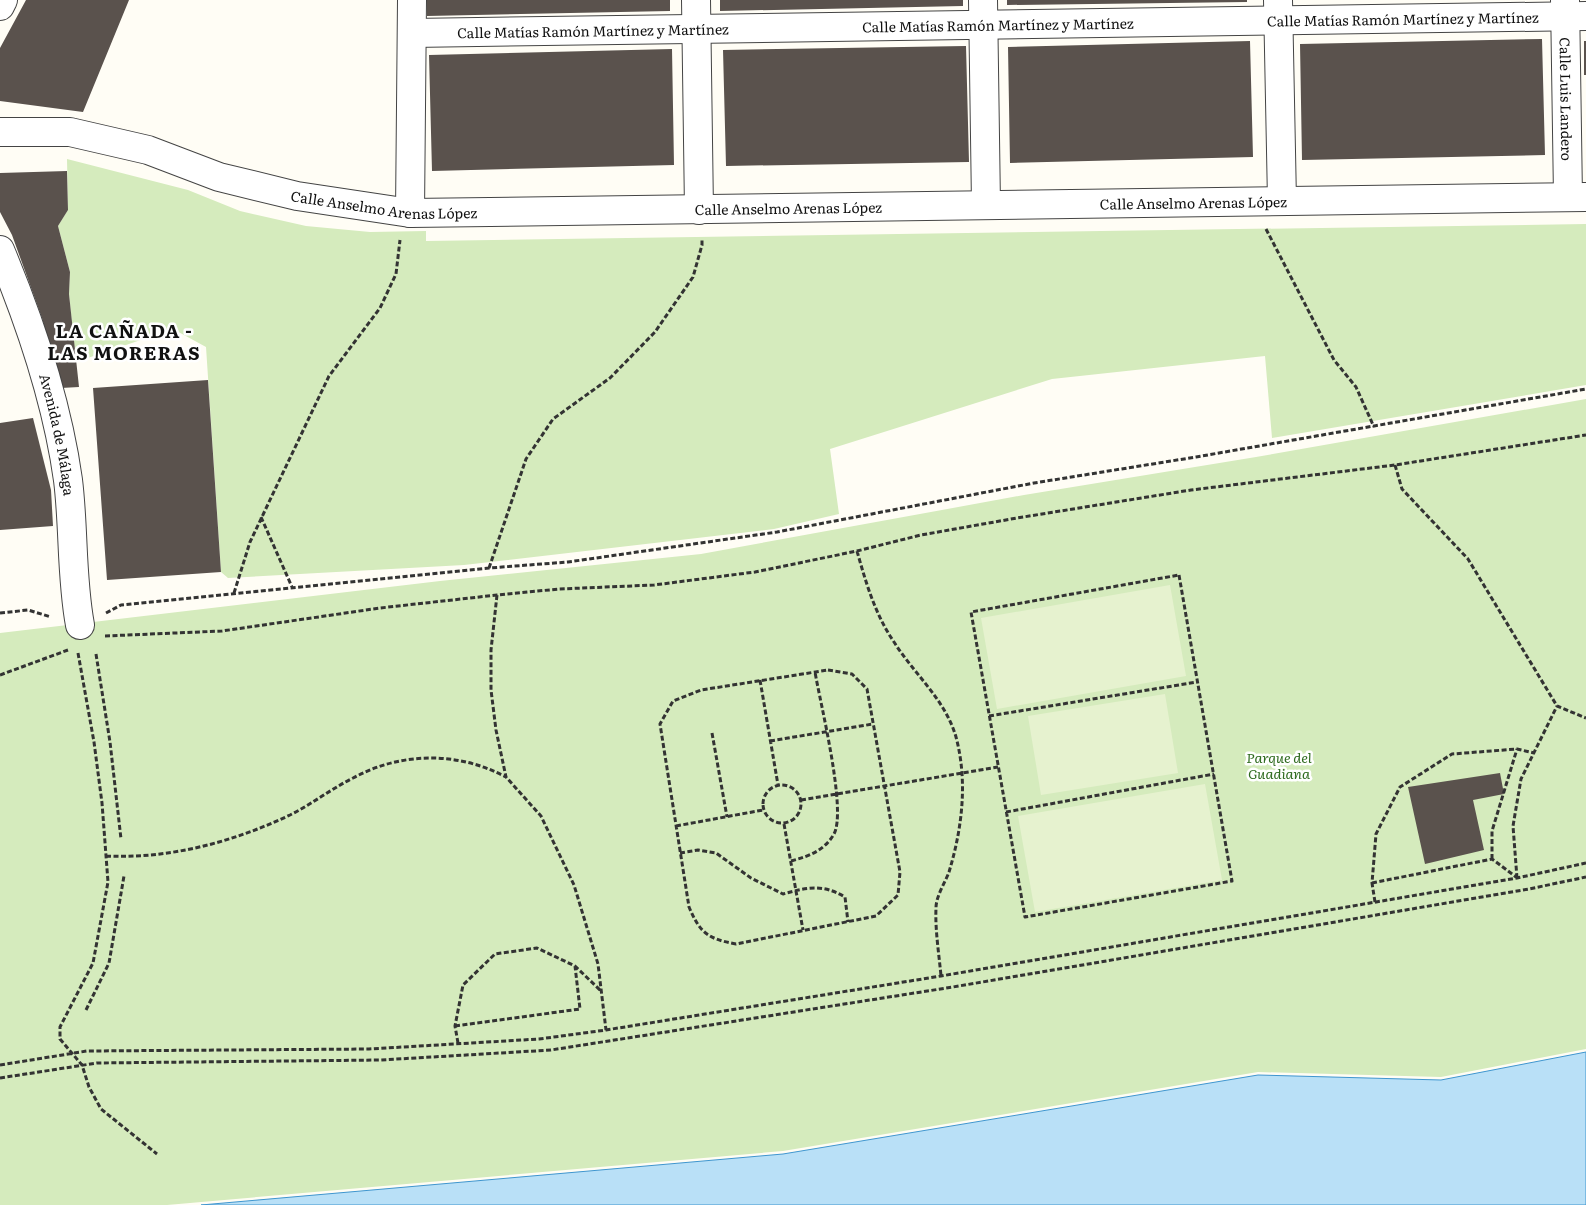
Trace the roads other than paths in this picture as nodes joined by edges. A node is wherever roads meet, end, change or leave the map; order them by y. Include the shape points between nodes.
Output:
1 (3, 0) edge
2 (412, 0) edge
3 (696, 0) edge
4 (0, 6) edge
5 (1278, 10) edge
6 (1572, 11) edge
7 (983, 12) edge
8 (696, 29) junction
9 (412, 33) junction
10 (0, 132) edge
11 (1577, 197) edge
12 (1271, 201) junction
13 (986, 205) junction
14 (699, 210) junction
15 (410, 214) junction
16 (0, 250) edge
17 (82, 640) road end

1 - 4 street
2 - 9 street
3 - 8 street
5 - 6 street, Calle Matías Ramón Martínez y Martínez
5 - 7 street, Calle Matías Ramón Martínez y Martínez
5 - 12 street
6 - 11 street, Calle Luis Landero
7 - 8 street, Calle Matías Ramón Martínez y Martínez
7 - 13 street
8 - 9 street, Calle Matías Ramón Martínez y Martínez
8 - 14 street
9 - 15 street
10 - 15 street, Calle Anselmo Arenas López via 70,132 148,150 219,177 297,196
11 - 12 street, Calle Anselmo Arenas López
12 - 13 street, Calle Anselmo Arenas López
13 - 14 street, Calle Anselmo Arenas López
14 - 15 street, Calle Anselmo Arenas López
16 - 17 street, Avenida de Málaga via 23,304 60,435 68,482

